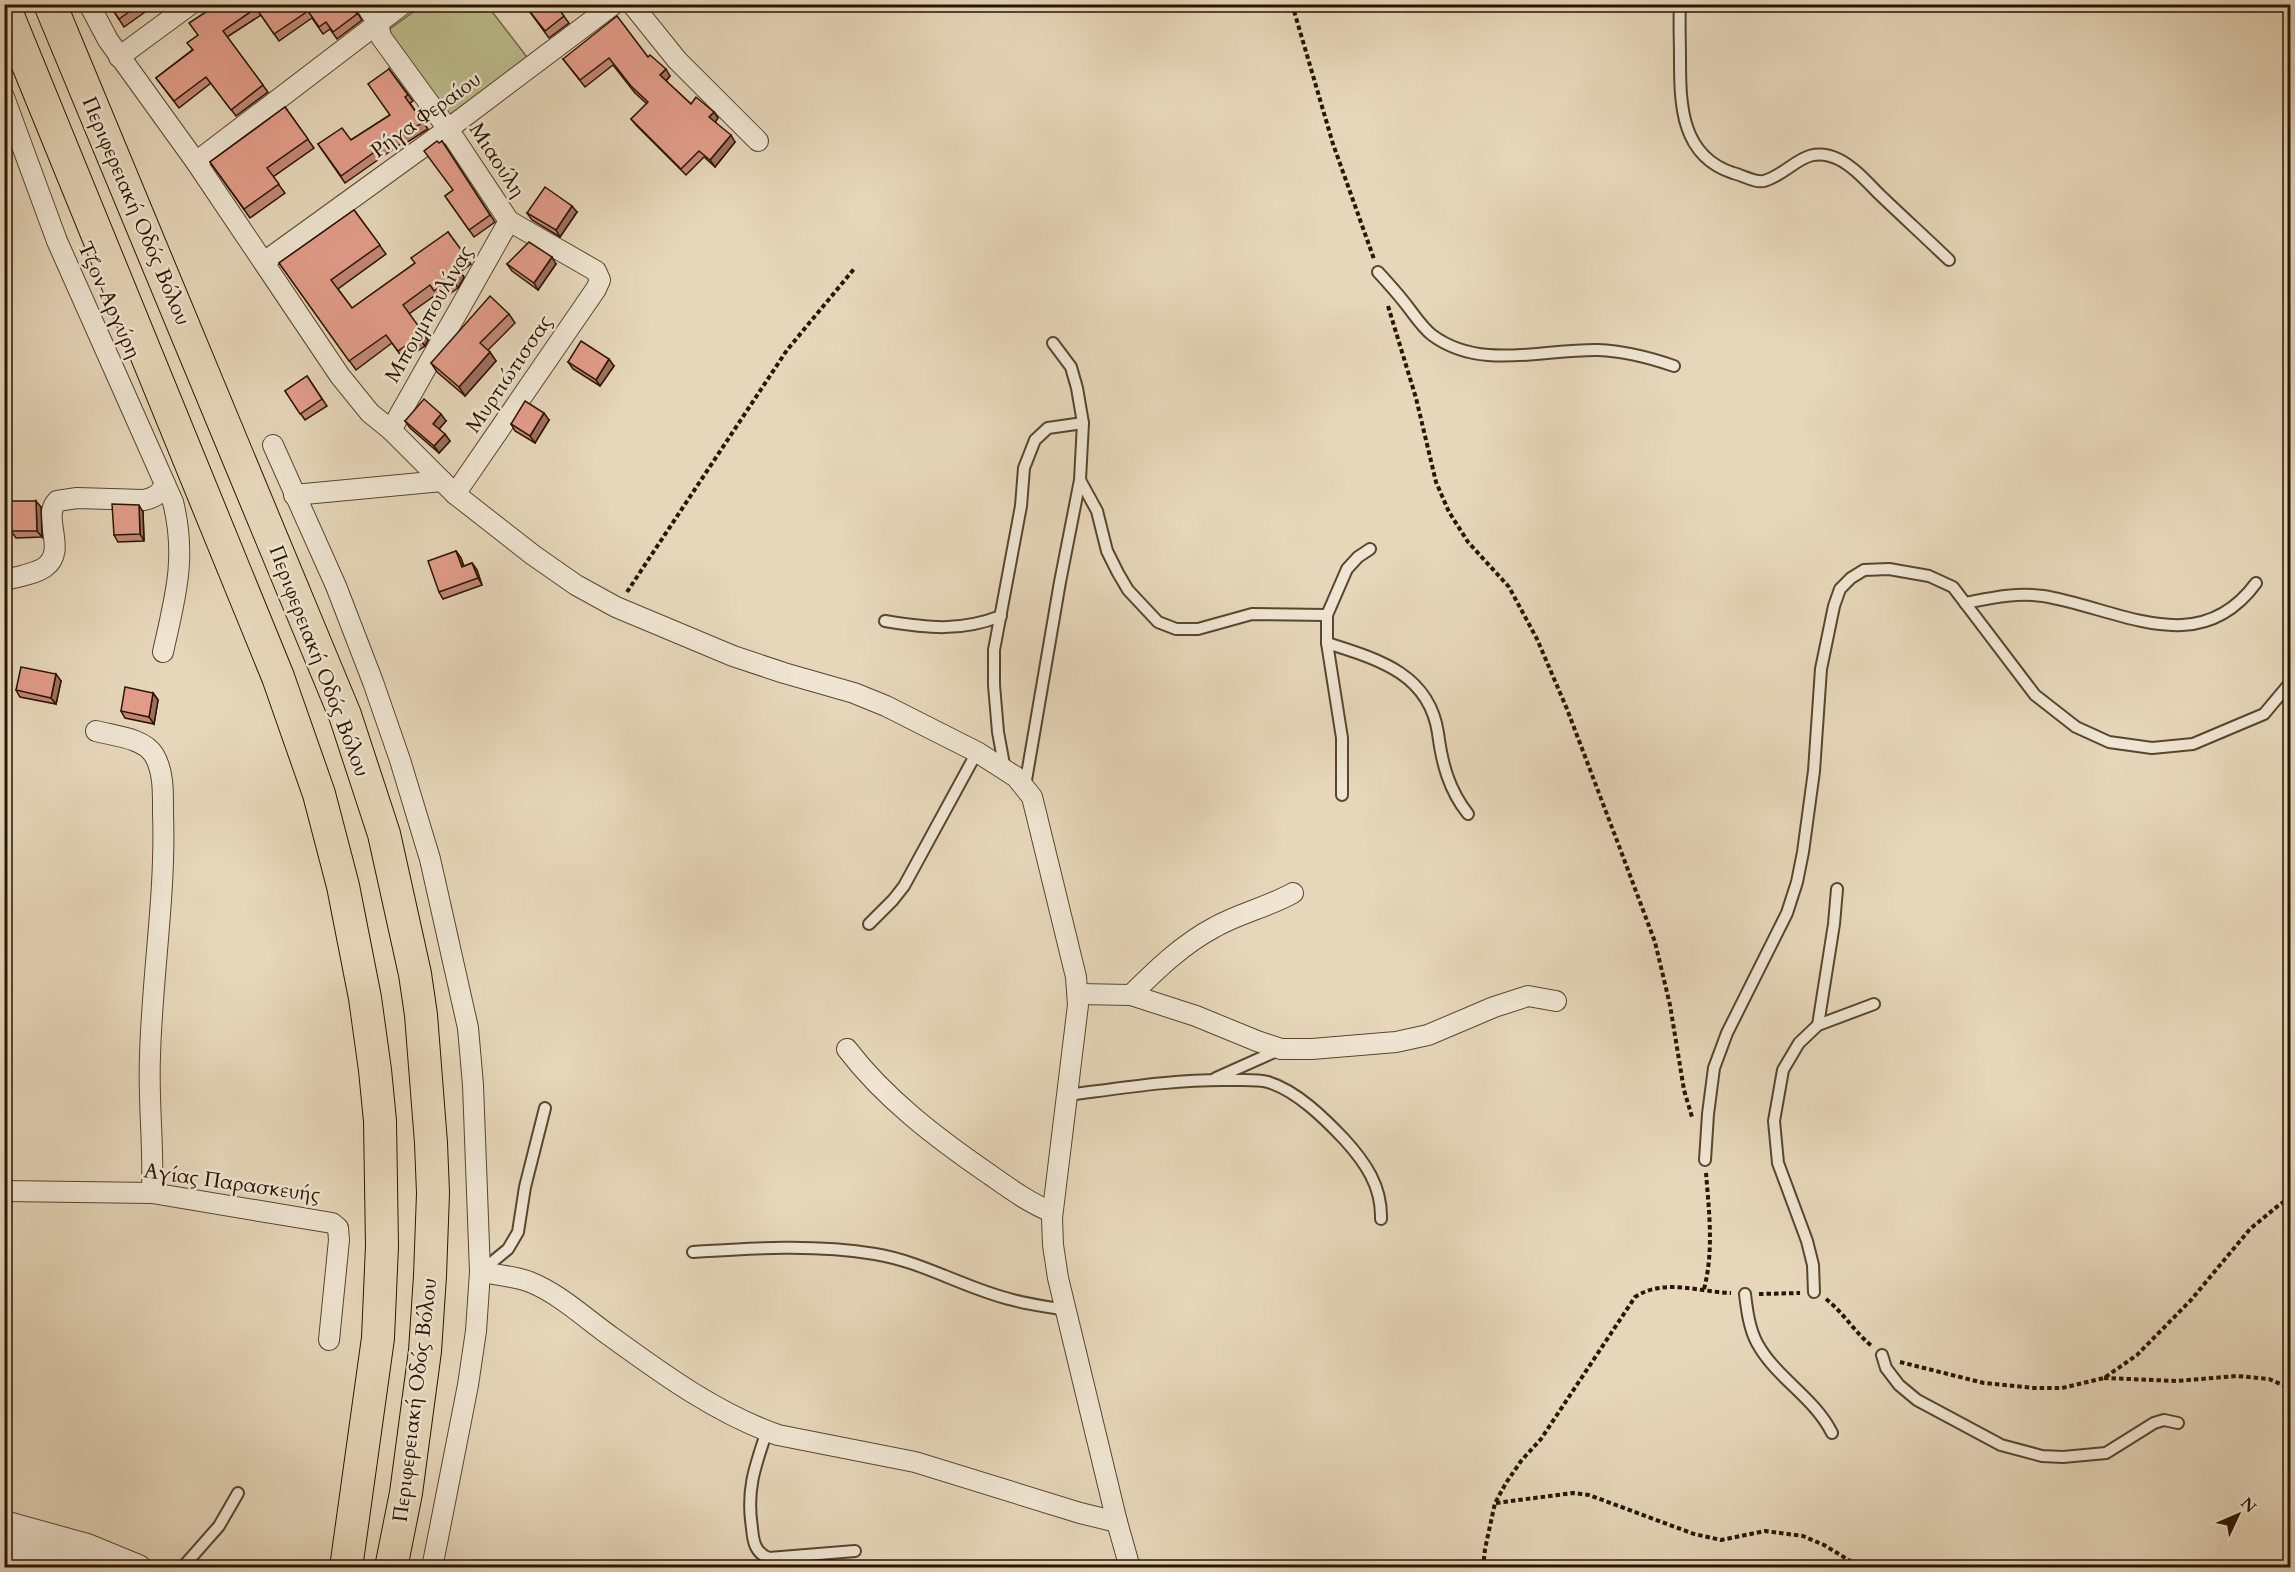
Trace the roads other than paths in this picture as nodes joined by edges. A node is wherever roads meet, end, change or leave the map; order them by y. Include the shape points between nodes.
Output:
1 (50, 4) edge
2 (89, 4) edge
3 (191, 4) edge
4 (365, 4) edge
5 (403, 4) edge
6 (614, 4) edge
7 (632, 4) edge
8 (1680, 4) edge
9 (4, 6) edge
10 (378, 23) junction
11 (119, 57) junction
12 (4, 97) edge
13 (448, 129) junction
14 (758, 141) dead end
15 (196, 162) junction
16 (509, 221) junction
17 (1949, 260) dead end
18 (264, 262) junction
19 (1378, 272) road end
20 (600, 280) joint
21 (1053, 343) dead end
22 (1674, 366) dead end
23 (1083, 423) junction
24 (391, 430) junction
25 (273, 445) dead end
26 (1080, 480) junction
27 (165, 484) junction
28 (448, 488) junction
29 (294, 495) junction
30 (1370, 549) dead end
31 (4, 580) edge
32 (2256, 583) dead end
33 (1965, 603) junction
34 (1327, 615) junction
35 (1002, 616) junction
36 (885, 621) dead end
37 (1327, 643) junction
38 (163, 652) dead end
39 (2290, 683) edge
40 (96, 731) dead end
41 (977, 752) junction
42 (1005, 770) junction
43 (1025, 786) junction
44 (1342, 795) dead end
45 (1468, 814) dead end
46 (1837, 889) dead end
47 (1293, 893) dead end
48 (869, 924) dead end
49 (1078, 994) junction
50 (1131, 995) junction
51 (1556, 1001) dead end
52 (1874, 1004) dead end
53 (1818, 1025) junction
54 (847, 1049) dead end
55 (1281, 1049) junction
56 (1213, 1080) junction
57 (1068, 1095) junction
58 (546, 1108) dead end
59 (1705, 1160) road end
60 (4, 1191) edge
61 (152, 1193) junction
62 (1052, 1212) junction
63 (1381, 1219) dead end
64 (693, 1252) dead end
65 (480, 1272) junction
66 (1814, 1292) road end
67 (1745, 1294) road end
68 (1067, 1310) junction
69 (329, 1340) dead end
70 (1882, 1355) road end
71 (2178, 1423) dead end
72 (767, 1431) junction
73 (1832, 1433) dead end
74 (360, 1480) junction
75 (238, 1492) dead end
76 (1117, 1522) junction
77 (4, 1524) edge
78 (4, 1548) edge
79 (855, 1551) dead end
80 (72, 1568) edge
81 (138, 1568) edge
82 (182, 1568) edge
83 (326, 1568) edge
84 (346, 1568) edge
85 (392, 1568) edge
86 (432, 1568) edge
87 (1130, 1568) edge

1 - 85 main road, Περιφερειακή Οδός Βόλου via 345,715 384,834 415,974 431,1143 430,1276 413,1452
2 - 11 street
3 - 11 street
4 - 10 street, Μιαούλη
5 - 10 street
6 - 13 street, Ρήγα Φεραίου
7 - 14 street via 677,60
8 - 17 lane via 1680,102 1694,142 1712,162 1761,182 1808,155 1838,159
9 - 74 main road, Περιφερειακή Οδός Βόλου via 278,676 332,838 365,998 380,1121 382,1246 378,1338
10 - 13 street, Μιαούλη via 381,37
10 - 15 street
11 - 15 street
12 - 27 street, Τζον Αργύρη via 57,241
13 - 16 street, Μιαούλη
13 - 18 street, Ρήγα Φεραίου
15 - 18 street
16 - 20 street, Μιαούλη via 596,271
16 - 24 street, Μπουμπουλίνας
18 - 24 street via 340,376 370,413
19 - 22 lane via 1430,334 1463,351 1501,356 1620,351
20 - 28 street, Μυρτιώτισσας
21 - 23 lane via 1071,367
23 - 26 lane
23 - 35 lane via 1048,428 1035,440 1024,468
24 - 28 street
25 - 29 street
26 - 34 lane via 1097,512 1107,551 1118,573 1128,590 1158,622 1176,629 1198,628 1252,614
26 - 43 lane
27 - 31 street via 159,494 144,500 57,501 53,509 55,541 50,561 42,569
27 - 38 street, Τζον Αργύρη via 177,520 181,556
28 - 29 street
28 - 41 street via 533,555 616,607 734,656 854,693
29 - 65 street via 336,586 373,682 430,859 468,1028
30 - 34 lane via 1347,569
32 - 33 lane via 2228,612 2198,624 2135,621 2042,596 2004,595
33 - 39 lane via 2035,695 2076,727 2109,742 2152,748 2193,744 2264,714
33 - 59 lane via 1953,587 1929,576 1889,569 1864,570 1840,589 1821,669 1814,771 1797,882 1787,913 1727,1033 1714,1068
34 - 37 lane
35 - 36 lane via 963,627
35 - 42 lane via 994,650 994,685
37 - 44 lane via 1342,738
37 - 45 lane via 1365,655 1422,690 1434,718 1450,786
40 - 61 street via 149,748 157,760 163,796 163,887 150,1057
41 - 42 street
41 - 48 lane via 904,886
42 - 43 street
43 - 49 street via 1032,797
46 - 53 lane
47 - 50 street via 1215,927 1175,954
49 - 50 street
49 - 57 street
50 - 55 street
51 - 55 street via 1528,996 1428,1035 1396,1042
52 - 53 lane
53 - 66 lane via 1799,1043 1783,1070 1774,1121 1778,1163 1808,1240
54 - 62 street via 868,1076 951,1148 1036,1206
55 - 56 lane
56 - 57 lane
56 - 63 lane via 1268,1082 1316,1112 1364,1161 1376,1186
57 - 62 street
58 - 65 lane via 525,1187 518,1232 508,1249
60 - 61 street, Αγίας Παρασκευής
61 - 69 street, Αγίας Παρασκευής via 332,1222 338,1228 339,1240
62 - 68 street via 1058,1278
64 - 68 lane via 760,1248 876,1254 925,1266 1012,1300
65 - 72 street via 519,1278 555,1295 732,1417
65 - 86 street via 468,1385
67 - 73 lane via 1757,1343 1815,1407
68 - 76 street
70 - 71 lane via 1899,1385 1917,1400 2001,1445 2042,1456 2106,1454 2154,1423
72 - 76 street via 915,1462
72 - 79 lane via 749,1498 754,1544 761,1555 769,1558
74 - 83 main road via 344,1508
74 - 84 main road, Περιφερειακή Οδός Βόλου
75 - 82 lane via 219,1526
76 - 87 street
77 - 81 street via 87,1547
78 - 80 street

